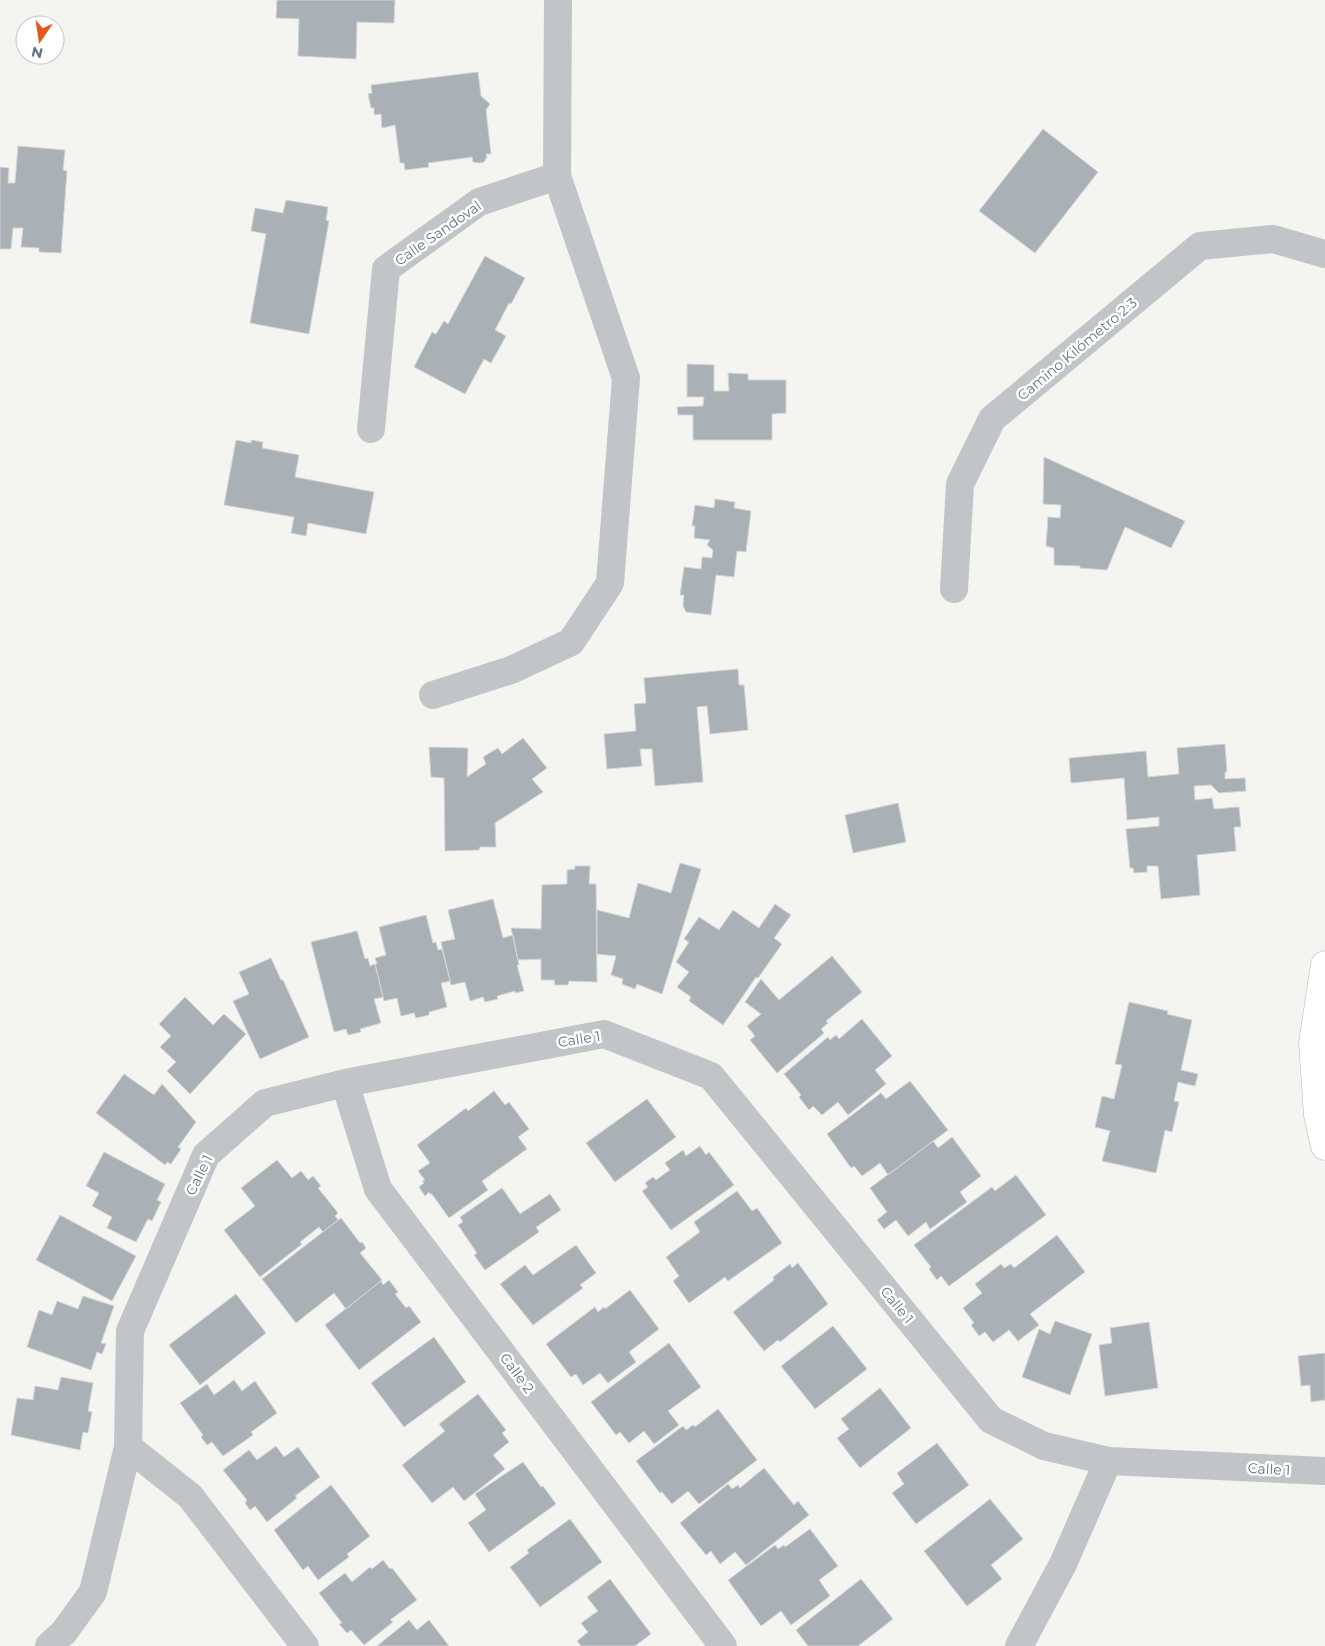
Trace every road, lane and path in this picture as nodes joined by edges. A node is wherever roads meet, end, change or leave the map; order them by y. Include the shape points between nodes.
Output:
1 (558, 0) edge
2 (557, 176) junction
3 (1325, 254) edge
4 (371, 428) dead end
5 (954, 589) dead end
6 (433, 695) dead end
7 (1325, 964) edge
8 (345, 1083) junction
9 (1325, 1146) edge
10 (128, 1447) junction
11 (1108, 1461) junction
12 (1325, 1471) edge
13 (50, 1646) edge
14 (305, 1646) edge
15 (723, 1646) edge
16 (1019, 1646) edge

1 - 2 street
2 - 4 street, Calle Sandoval via 479,202 386,269
2 - 6 street via 626,378 610,583 571,642 511,670
3 - 5 street, Camino Kilómetro 2.3 via 1273,239 1200,246 992,419 960,484
7 - 9 street via 1313,1043 1318,1115
8 - 10 street, Calle 1 via 265,1103 206,1155 130,1331
8 - 11 street, Calle 1 via 604,1034 711,1076 990,1420 1044,1446
8 - 15 street, Calle 2 via 378,1189
10 - 13 street, Calle 1 via 92,1592
10 - 14 street via 190,1496
11 - 12 street, Calle 1
11 - 16 street via 1063,1564

